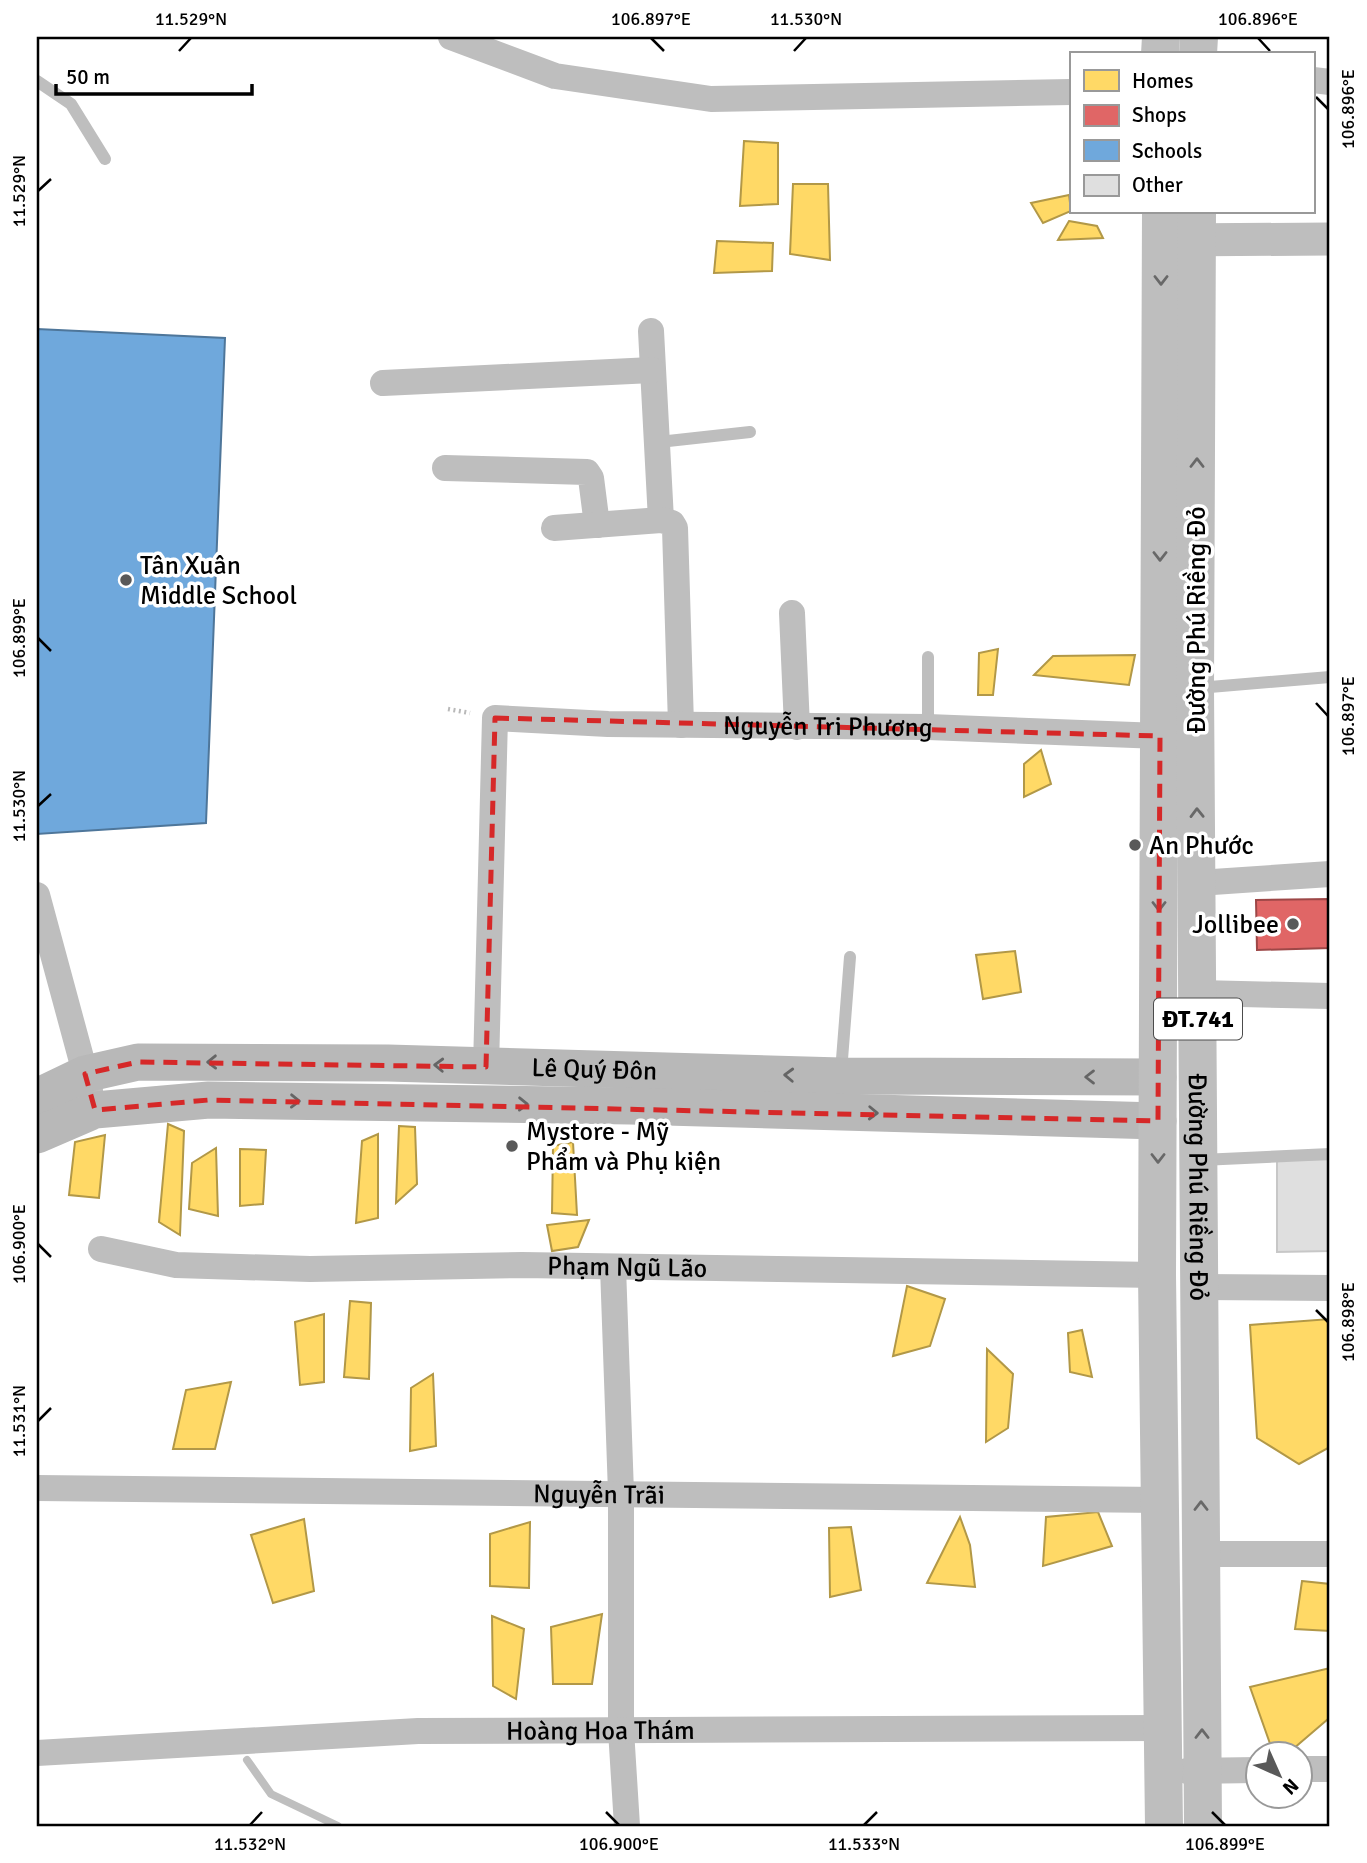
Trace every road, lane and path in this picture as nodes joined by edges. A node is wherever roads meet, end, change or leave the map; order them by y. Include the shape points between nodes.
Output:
1 (451, 37) edge
2 (37, 81) edge
3 (1070, 92) edge
4 (105, 159) dead end
5 (1179, 226) edge
6 (1330, 239) edge
7 (651, 331) dead end
8 (652, 370) junction
9 (383, 383) dead end
10 (750, 432) dead end
11 (659, 442) junction
12 (445, 468) dead end
13 (661, 520) junction
14 (597, 525) junction
15 (554, 528) dead end
16 (792, 613) dead end
17 (928, 657) dead end
18 (1330, 677) edge
19 (1195, 688) junction
20 (681, 725) junction
21 (797, 726) junction
22 (928, 727) junction
23 (1160, 736) junction
24 (1330, 874) edge
25 (1198, 883) junction
26 (37, 895) edge
27 (850, 957) dead end
28 (1199, 993) junction
29 (1330, 996) edge
30 (486, 1066) junction
31 (85, 1074) junction
32 (841, 1076) junction
33 (1198, 1076) junction
34 (1158, 1077) junction
35 (37, 1097) edge
36 (96, 1110) junction
37 (1158, 1121) junction
38 (37, 1135) edge
39 (1198, 1141) junction
40 (1330, 1154) edge
41 (101, 1249) dead end
42 (613, 1267) junction
43 (1157, 1275) junction
44 (1200, 1287) junction
45 (1330, 1288) edge
46 (37, 1488) edge
47 (621, 1493) junction
48 (1161, 1500) junction
49 (1201, 1554) junction
50 (1330, 1554) edge
51 (1163, 1728) junction
52 (621, 1730) junction
53 (37, 1753) edge
54 (1244, 1770) edge
55 (1163, 1771) junction
56 (1202, 1771) junction
57 (627, 1826) edge
58 (1164, 1826) edge
59 (1203, 1826) edge

1 - 3 street via 555,76 711,99
2 - 4 lane via 71,104
5 - 6 street
19 -> 5 main road, Đường Phú Riềng Đỏ / ĐT.741
5 -> 23 main road, Đường Phú Riềng Đỏ / ĐT.741
7 - 8 street
8 - 9 street
8 - 11 street
10 - 11 lane
11 - 13 street
12 - 14 street via 587,472
13 - 14 street
13 - 20 street via 675,528
14 - 15 street
16 - 21 street
17 - 22 lane
18 - 19 lane
25 -> 19 main road, Đường Phú Riềng Đỏ / ĐT.741
20 - 21 street, Nguyễn Tri Phương
20 - 30 street, Nguyễn Tri Phương via 495,718
21 - 22 street, Nguyễn Tri Phương
22 - 23 street, Nguyễn Tri Phương
23 -> 34 main road, Đường Phú Riềng Đỏ / ĐT.741
24 - 25 street
25 - 28 main road, Đường Phú Riềng Đỏ / ĐT.741
26 - 31 street
27 - 32 lane
28 - 29 street
28 - 33 main road, Đường Phú Riềng Đỏ / ĐT.741
30 -> 31 main road, Lê Quý Đôn via 138,1062
32 -> 30 main road, Lê Quý Đôn
31 - 35 main road, Lê Quý Đôn
31 - 36 street
34 -> 32 main road, Lê Quý Đôn
33 - 34 main road
33 - 39 main road, Đường Phú Riềng Đỏ / ĐT.741
34 - 37 main road, Đường Phú Riềng Đỏ / ĐT.741
36 -> 37 main road, Lê Quý Đôn via 209,1100
36 - 38 main road, Lê Quý Đôn
37 - 39 main road
37 -> 43 main road, Đường Phú Riềng Đỏ / ĐT.741
39 - 40 lane
39 - 44 main road, Đường Phú Riềng Đỏ / ĐT.741
41 - 42 street, Phạm Ngũ Lão via 189,1265
42 - 43 street, Phạm Ngũ Lão
42 - 47 street
43 - 48 main road, Đường Phú Riềng Đỏ / ĐT.741
44 - 45 street
49 -> 44 main road, Đường Phú Riềng Đỏ / ĐT.741
46 - 47 street, Nguyễn Trãi
47 - 48 street, Nguyễn Trãi
47 - 52 street
48 - 51 main road, Đường Phú Riềng Đỏ / ĐT.741
49 - 50 street
56 -> 49 main road, Đường Phú Riềng Đỏ / ĐT.741
51 - 52 street, Hoàng Hoa Thám
51 - 55 main road, Đường Phú Riềng Đỏ / ĐT.741
52 - 53 street, Hoàng Hoa Thám via 418,1731
52 - 57 street
54 - 56 street
55 - 56 street
55 - 58 main road, Đường Phú Riềng Đỏ / ĐT.741
56 - 59 main road, Đường Phú Riềng Đỏ / ĐT.741

